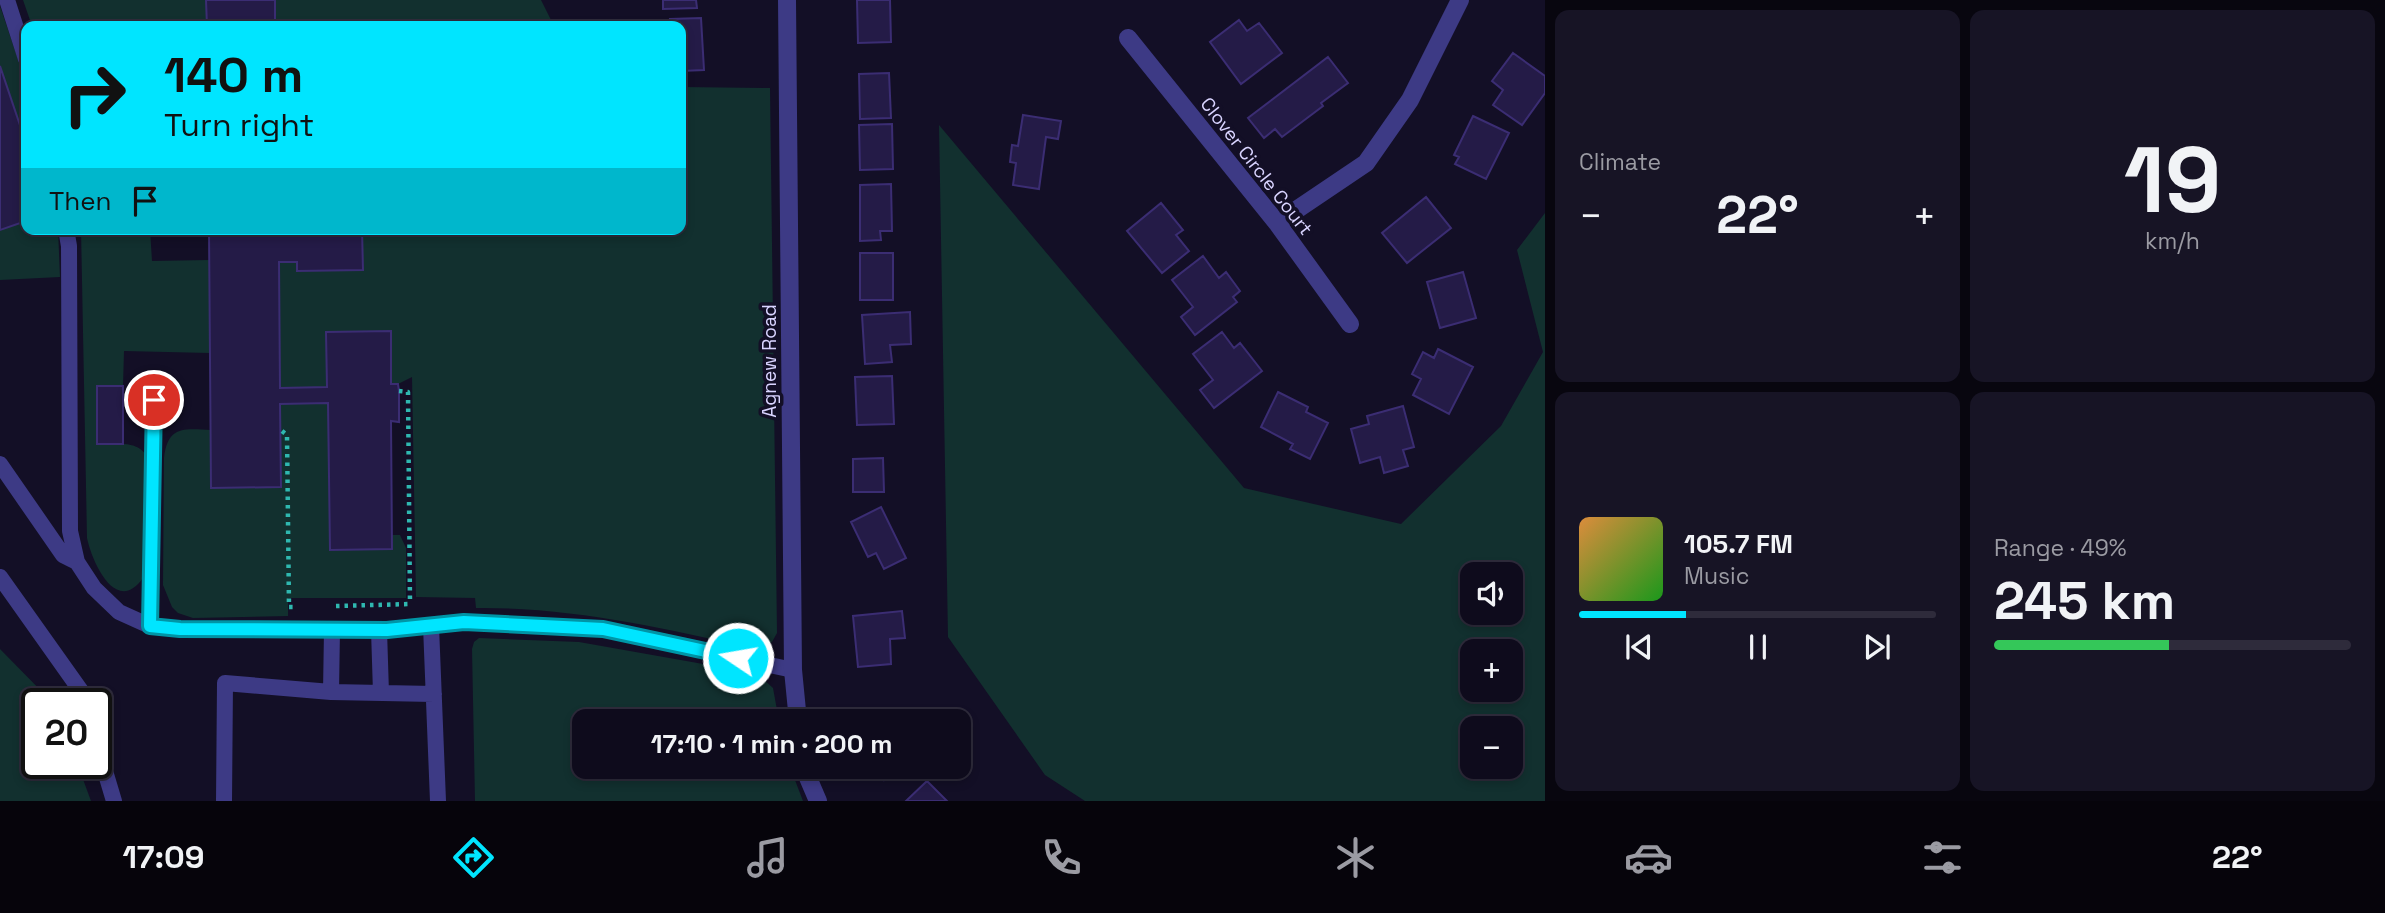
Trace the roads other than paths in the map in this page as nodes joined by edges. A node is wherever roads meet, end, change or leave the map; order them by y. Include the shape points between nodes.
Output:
1 (7, 0) edge
2 (787, 0) edge
3 (1460, 0) edge
4 (1128, 38) dead end
5 (21, 43) edge
6 (1277, 223) junction
7 (67, 235) edge
8 (1350, 324) dead end
9 (154, 400) dead end
10 (0, 464) edge
11 (77, 562) junction
12 (0, 577) edge
13 (150, 626) junction
14 (431, 626) junction
15 (332, 630) junction
16 (379, 630) junction
17 (793, 670) junction
18 (79, 688) edge
19 (331, 692) junction
20 (382, 693) junction
21 (435, 694) junction
22 (797, 709) edge
23 (107, 779) edge
24 (809, 779) edge
25 (114, 801) edge
26 (224, 801) edge
27 (438, 801) edge
28 (818, 801) edge

1 - 5 lane
2 - 17 street, Agnew Road
3 - 6 street via 1410,100 1366,163
4 - 6 street, Clover Circle Court
6 - 8 street, Clover Circle Court
7 - 11 lane via 70,531
9 - 13 lane
10 - 11 lane via 63,555
11 - 13 lane via 94,588 119,612
12 - 18 lane
13 - 15 lane
14 - 16 lane
14 - 17 lane via 464,622 603,629
14 - 21 lane
15 - 16 lane
15 - 19 lane
16 - 20 lane
17 - 22 street, Agnew Road
19 - 20 lane
19 - 26 lane via 225,684
20 - 21 lane
21 - 27 lane
23 - 25 lane
24 - 28 street

